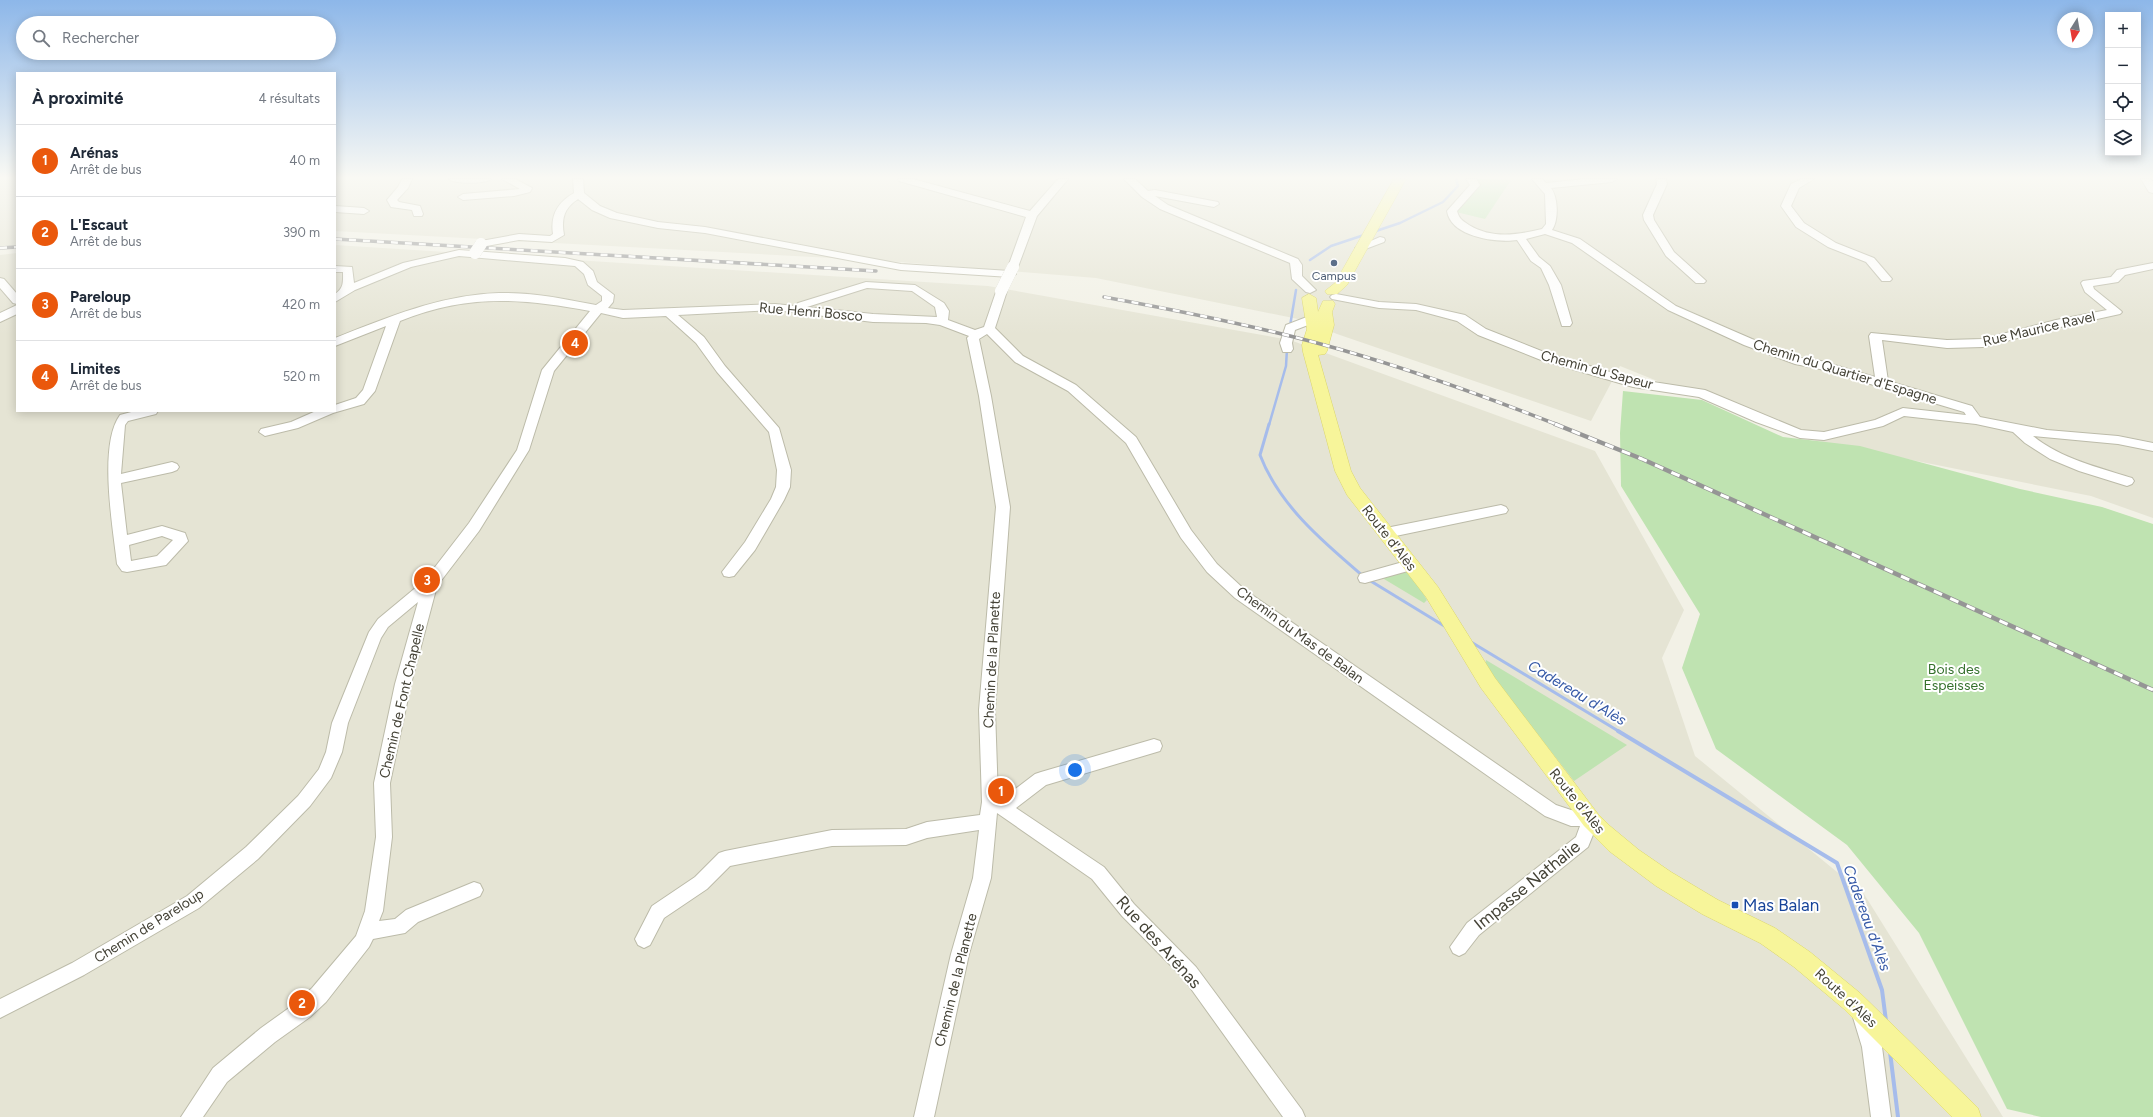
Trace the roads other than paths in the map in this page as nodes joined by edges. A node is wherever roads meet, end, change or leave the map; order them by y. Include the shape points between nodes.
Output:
1 (558, 231) edge
2 (709, 231) edge
3 (1026, 231) edge
4 (1225, 231) edge
5 (1241, 231) edge
6 (1370, 231) edge
7 (1471, 231) edge
8 (1546, 231) joint
9 (1656, 231) edge
10 (1810, 231) edge
11 (1520, 237) junction
12 (1263, 240) dead end
13 (1380, 240) dead end
14 (1362, 246) junction
15 (476, 250) junction
16 (2153, 266) edge
17 (336, 269) edge
18 (1012, 271) junction
19 (1886, 279) dead end
20 (0, 281) edge
21 (1700, 281) dead end
22 (1310, 294) junction
23 (340, 296) edge
24 (1332, 297) junction
25 (16, 300) edge
26 (16, 309) edge
27 (798, 309) junction
28 (597, 310) junction
29 (671, 312) junction
30 (0, 318) edge
31 (395, 318) junction
32 (1312, 319) junction
33 (942, 322) junction
34 (1566, 323) dead end
35 (982, 332) junction
36 (336, 342) edge
37 (1287, 349) dead end
38 (1316, 372) junction
39 (1882, 383) junction
40 (336, 409) edge
41 (148, 412) edge
42 (326, 412) edge
43 (1976, 420) junction
44 (2018, 429) junction
45 (265, 432) dead end
46 (2153, 447) edge
47 (172, 467) dead end
48 (114, 480) junction
49 (2127, 481) dead end
50 (1501, 510) dead end
51 (1386, 533) junction
52 (122, 542) dead end
53 (1410, 565) junction
54 (729, 572) dead end
55 (1365, 578) dead end
56 (430, 584) junction
57 (1154, 746) dead end
58 (997, 805) junction
59 (1591, 820) junction
60 (988, 821) junction
61 (474, 890) dead end
62 (367, 931) junction
63 (644, 938) dead end
64 (1459, 947) dead end
65 (0, 1009) edge
66 (1860, 1010) junction
67 (191, 1117) edge
68 (924, 1117) edge
69 (1295, 1117) edge
70 (1881, 1117) edge
71 (1969, 1117) edge

1 - 15 street via 557,238 519,237
2 - 18 street via 901,267
3 - 18 street
4 - 22 street via 1290,258 1297,265 1296,277
5 - 12 street
6 - 14 main road
7 - 11 street via 1507,239
8 - 11 street
8 - 39 street, Chemin du Quartier d'Espagne via 1576,241 1672,308 1727,333 1799,361
9 - 21 street via 1670,254
10 - 19 street via 1832,245 1870,260
11 - 34 street via 1535,259 1545,266 1555,286
13 - 14 street
14 - 24 main road
15 - 23 street via 408,265
15 - 28 street, Chemin de Font Chapelle via 579,264 589,273 592,283 608,295 607,302
16 - 39 street, Rue Maurice Ravel via 2121,272 2114,280 2088,283 2089,290 2116,312 1983,343 1947,344 1875,336
17 - 23 street via 348,269 349,284
18 - 35 street, bridge
20 - 25 street
22 - 24 main road via 1321,288
22 - 32 main road, Route d'Alès
24 - 38 main road, Route d'Alès via 1325,312 1326,325
24 - 43 street, Chemin du Sapeur via 1379,305 1416,307 1460,318 1482,332 1545,358 1633,382 1701,393 1800,434 1824,436 1879,424 1903,412
26 - 30 street
27 - 29 street, Rue Henri Bosco via 775,307
27 - 33 street, Rue Henri Bosco via 873,318 926,319
27 - 33 street via 802,305 866,285 915,288 940,305 943,311
28 - 29 street, Rue Henri Bosco via 623,314
28 - 31 street, Rue Henri Bosco via 544,299 500,296 443,303
28 - 56 street, Chemin de Font Chapelle via 548,370 522,450 474,527
29 - 54 street via 672,316 700,340 775,431 784,470 783,487 777,500 750,546
31 - 36 street, Rue Henri Bosco
31 - 40 street via 369,391 360,400
32 - 37 street via 1290,328
32 - 38 main road, Route d'Alès via 1313,336 1309,345
33 - 35 street, Rue Henri Bosco
35 - 58 street, Chemin de la Planette via 973,338 986,396 1004,507 987,710
35 - 59 street, Chemin du Mas de Balan via 1019,358 1072,388 1131,440 1186,534 1212,568 1240,594 1551,810 1571,818
38 - 51 main road, Route d'Alès via 1343,471 1353,491
39 - 43 street, Chemin du Quartier d'Espagne via 1968,409
41 - 48 street via 124,418 119,425
42 - 45 street via 294,425
43 - 44 street
44 - 46 street via 2118,440
44 - 49 street via 2030,442 2048,453 2086,469
47 - 48 street
48 - 52 street
50 - 51 street
51 - 53 main road, Route d'Alès
53 - 55 street
53 - 59 main road, Route d'Alès via 1432,592 1493,689
56 - 62 street, Chemin de Font Chapelle via 403,684 382,782 384,837 374,911
56 - 65 street, Chemin de Pareloup via 383,623 374,636 340,723 334,752 325,773 304,801 252,853 193,902 106,954
57 - 58 street via 1041,779
58 - 60 street, Chemin de la Planette
58 - 69 street, Rue des Arénas via 1098,873 1128,910 1190,973
59 - 64 street, Impasse Nathalie via 1582,842 1472,929
59 - 66 main road, Route d'Alès via 1601,832 1636,860 1710,907 1773,939 1796,955 1839,988
60 - 63 street via 927,830 906,837 832,838 725,859 701,883 658,912
60 - 68 street, Chemin de la Planette via 982,878 960,954
61 - 62 street via 412,916 399,928
62 - 67 street, Chemin de Font Chapelle via 363,941 319,995 220,1075
66 - 70 street via 1872,1047
66 - 71 main road, Route d'Alès

